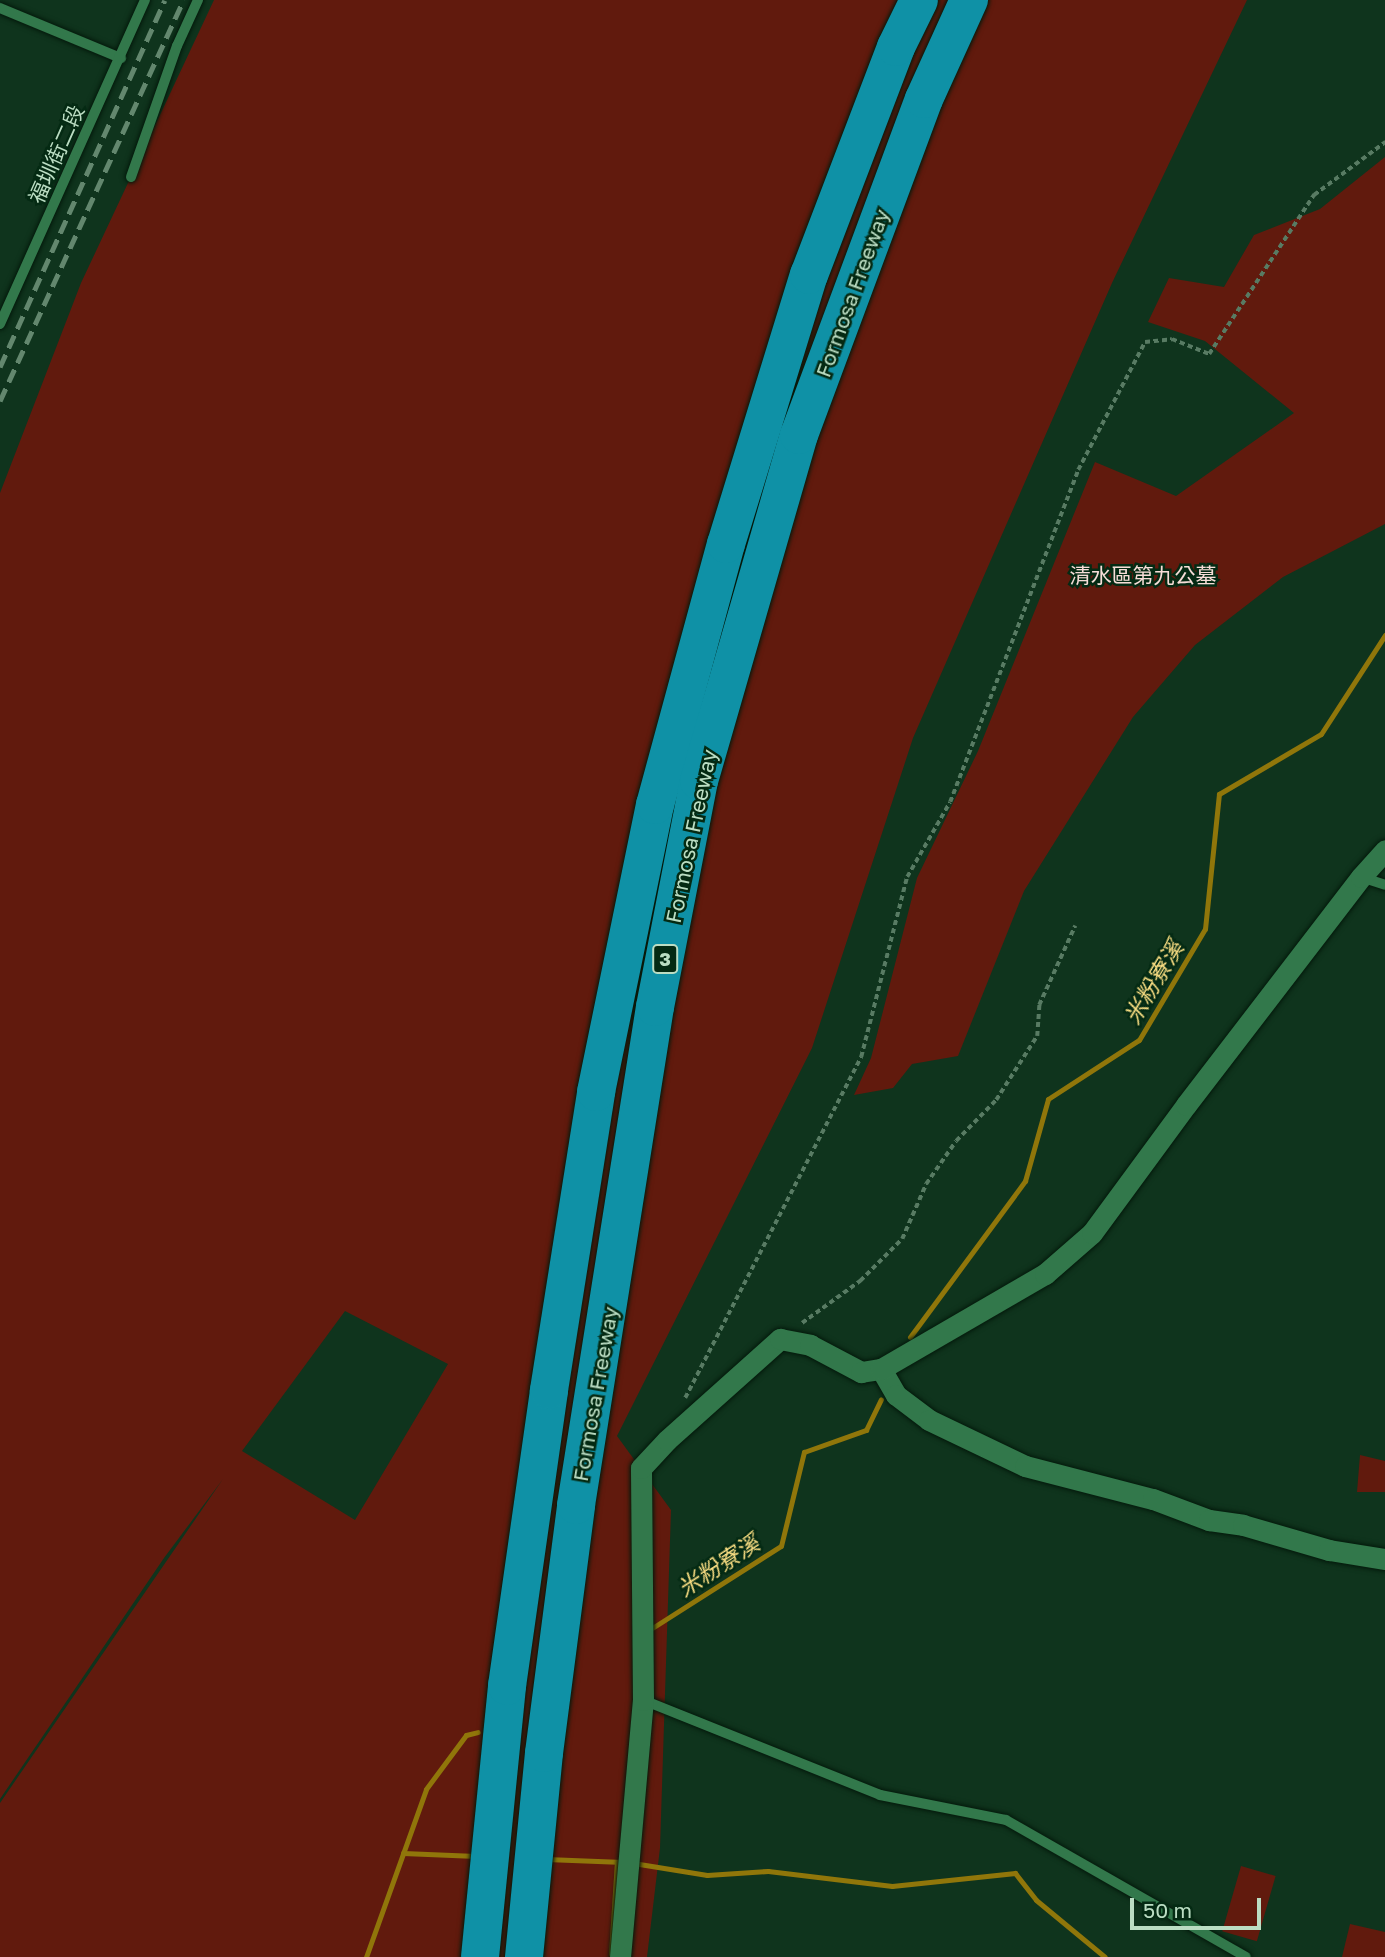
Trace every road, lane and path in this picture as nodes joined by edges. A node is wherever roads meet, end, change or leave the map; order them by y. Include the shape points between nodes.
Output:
1 (145, 0) edge
2 (198, 0) edge
3 (919, 0) edge
4 (969, 0) edge
5 (0, 8) edge
6 (121, 58) junction
7 (1385, 142) edge
8 (131, 177) dead end
9 (0, 324) edge
10 (1385, 850) edge
11 (1361, 877) junction
12 (1385, 885) edge
13 (1075, 926) dead end
14 (780, 1339) junction
15 (881, 1369) junction
16 (667, 1440) junction
17 (1385, 1559) edge
18 (643, 1700) junction
19 (480, 1957) edge
20 (524, 1957) edge
21 (620, 1957) edge
22 (1245, 1957) edge

1 - 6 lane, 福圳街二段
2 - 8 lane
3 - 19 highway, Formosa Freeway / 3 via 896,47 809,275 726,544 655,806 596,1092 549,1390 507,1686
4 - 20 highway, Formosa Freeway / 3 via 924,99 799,435 699,782 655,1007 576,1505
5 - 6 lane
6 - 9 lane, 福圳街二段
7 - 16 path via 1314,195 1209,354 1172,339 1146,342 1078,470 950,802 907,877 861,1057 696,1371
10 - 11 street
11 - 12 lane
11 - 15 street via 1092,1233 1045,1274
13 - 14 path via 1039,1006 1037,1036 996,1100 956,1141 926,1184 902,1239 860,1282
14 - 15 street via 810,1345 861,1372
14 - 16 street
15 - 17 street via 896,1395 929,1420 1025,1466 1153,1499 1209,1520
16 - 18 street via 641,1468
18 - 21 street
18 - 22 lane via 880,1795 1006,1820

